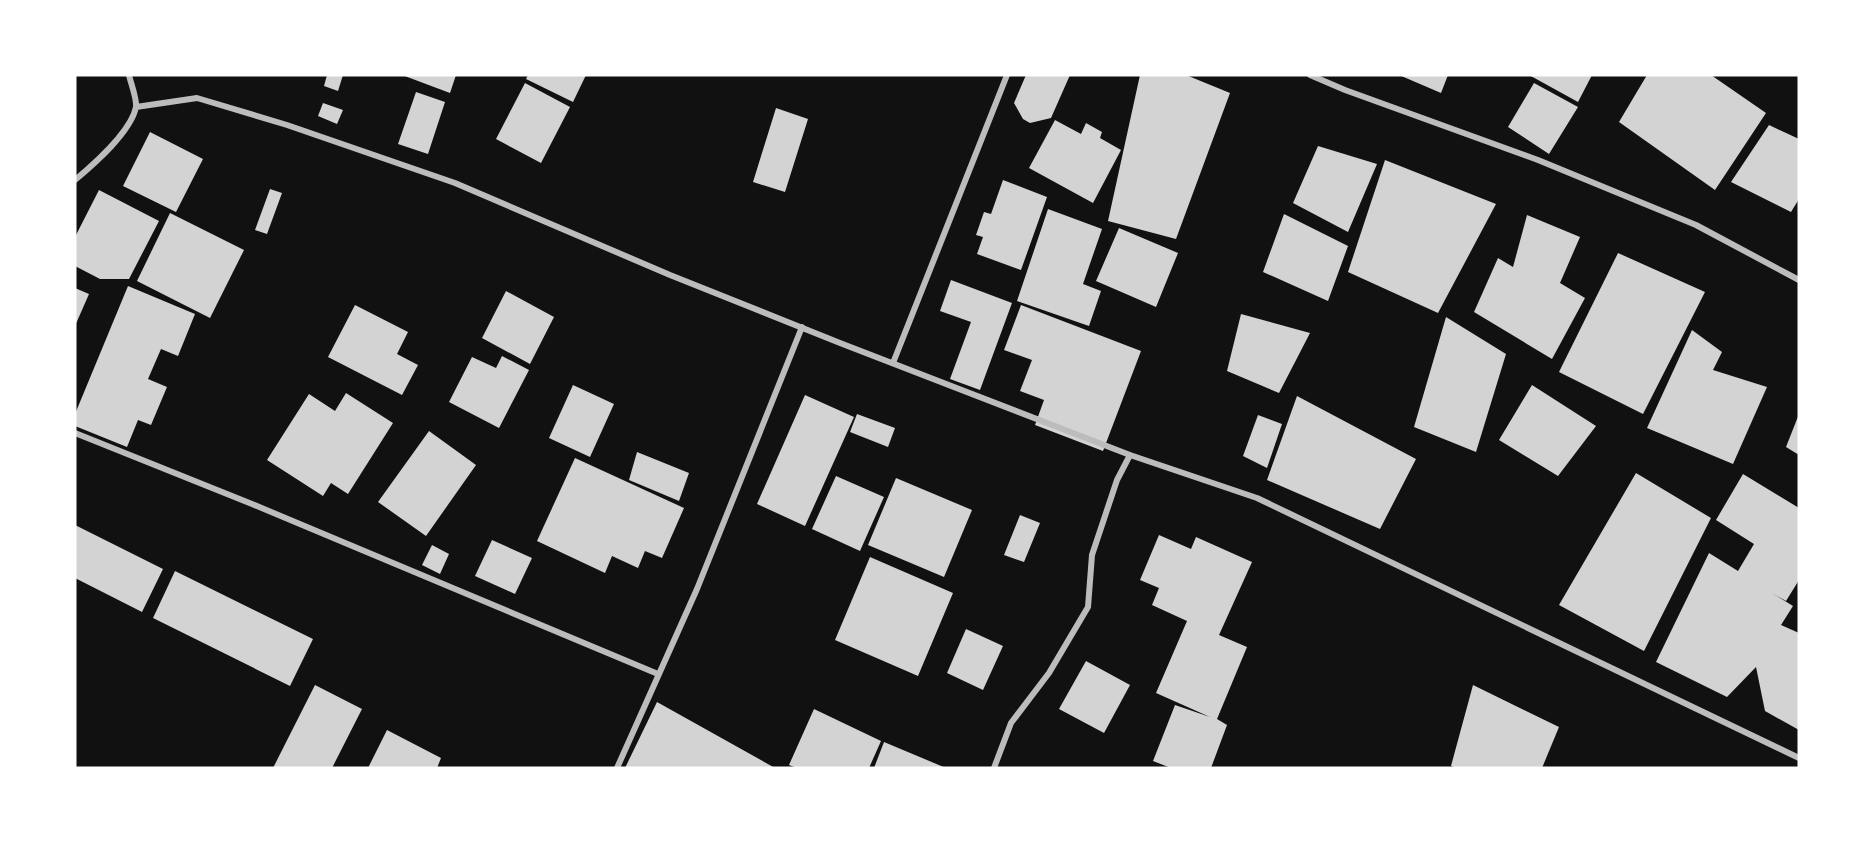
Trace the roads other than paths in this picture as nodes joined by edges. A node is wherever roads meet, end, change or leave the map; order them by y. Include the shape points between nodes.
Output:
1 (129, 75) edge
2 (1008, 75) edge
3 (1310, 75) edge
4 (136, 107) junction
5 (75, 180) edge
6 (1799, 280) edge
7 (802, 327) junction
8 (893, 363) junction
9 (75, 433) edge
10 (1130, 455) junction
11 (658, 674) junction
12 (1799, 758) edge
13 (617, 768) edge
14 (994, 768) edge

1 - 4 street
2 - 8 street
3 - 6 street via 1538,160 1696,225
4 - 5 street via 123,133
4 - 7 street via 197,98 287,124 455,183
7 - 8 street
7 - 11 street via 697,589
8 - 10 street
9 - 11 street
10 - 12 street via 1257,498
10 - 14 street via 1117,480 1092,555 1088,607 1049,673 1011,723
11 - 13 street

